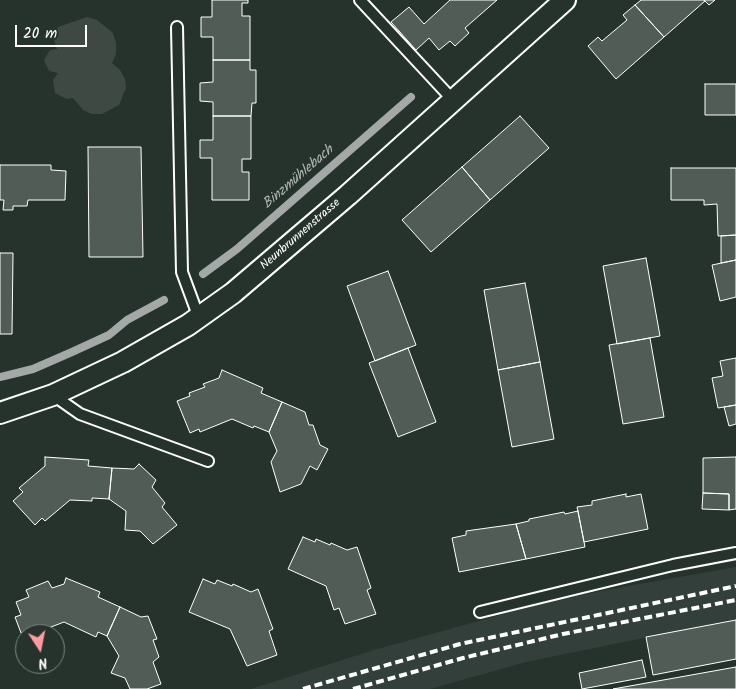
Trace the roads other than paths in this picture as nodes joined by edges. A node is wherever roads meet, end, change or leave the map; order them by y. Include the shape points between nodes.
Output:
1 (360, 0) edge
2 (565, 0) edge
3 (177, 27) dead end
4 (453, 100) junction
5 (199, 318) junction
6 (53, 395) junction
7 (0, 413) edge
8 (208, 462) dead end
9 (736, 553) edge
10 (480, 612) dead end

1 - 4 lane
2 - 4 street, Neunbrunnenstrasse
3 - 5 lane via 182,272
4 - 5 street, Neunbrunnenstrasse via 258,272
5 - 6 street, Neunbrunnenstrasse via 124,362
6 - 7 street, Neunbrunnenstrasse
6 - 8 lane via 80,414
9 - 10 lane

